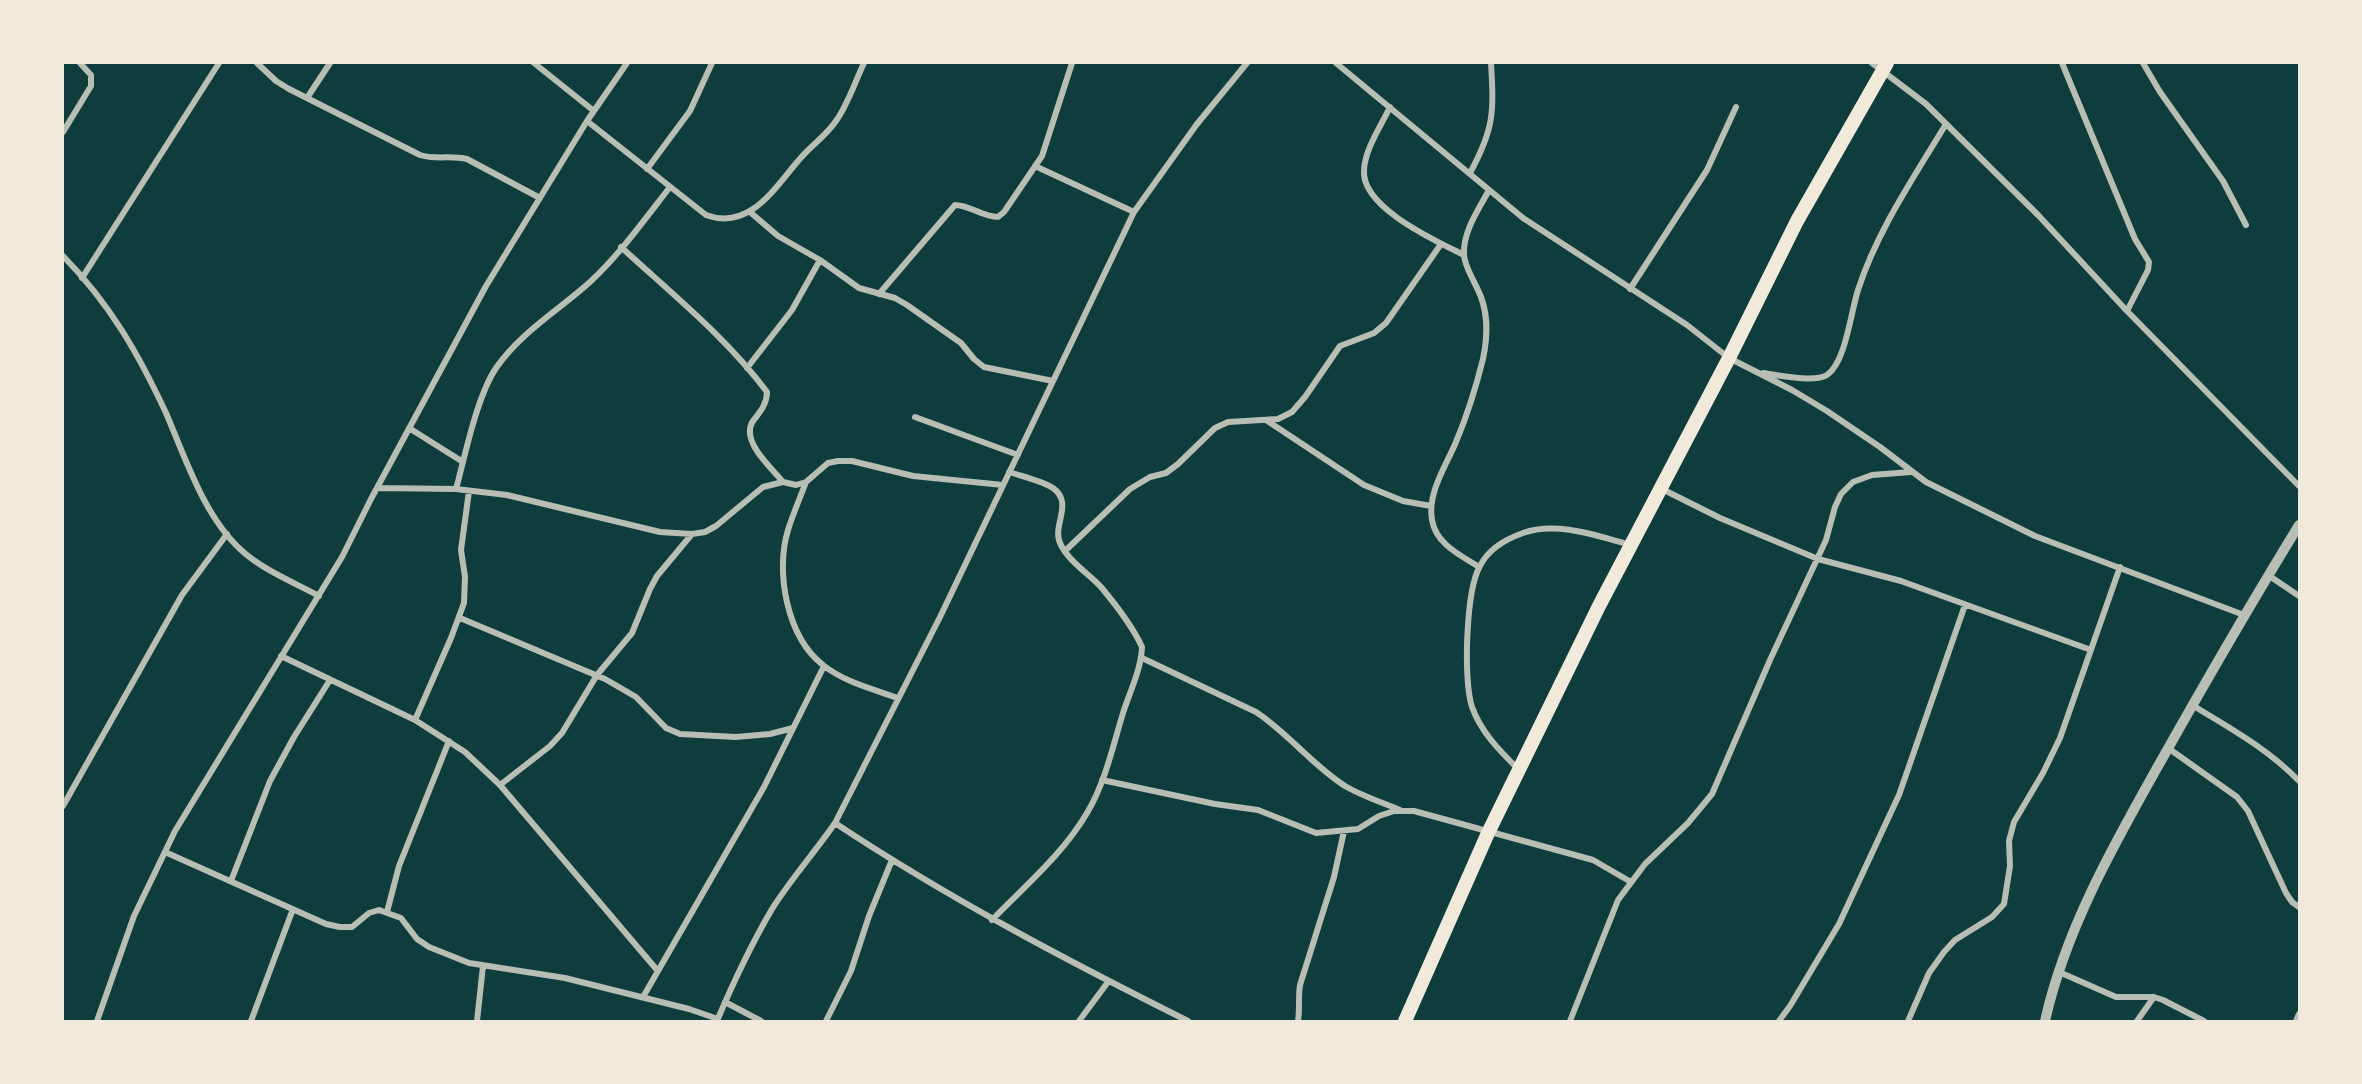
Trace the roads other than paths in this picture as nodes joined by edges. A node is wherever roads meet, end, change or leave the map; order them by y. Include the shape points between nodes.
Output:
1 (80, 63) edge
2 (219, 63) edge
3 (257, 63) edge
4 (330, 63) edge
5 (534, 63) edge
6 (627, 63) edge
7 (712, 63) edge
8 (864, 63) edge
9 (1072, 63) edge
10 (1247, 63) edge
11 (1336, 63) edge
12 (1491, 63) edge
13 (2062, 63) edge
14 (2143, 63) edge
15 (1881, 65) edge
16 (307, 98) junction
17 (1390, 107) junction
18 (1736, 107) dead end
19 (594, 111) junction
20 (587, 121) junction
21 (1946, 124) junction
22 (63, 132) edge
23 (1035, 166) junction
24 (647, 169) junction
25 (1470, 173) junction
26 (670, 188) junction
27 (1489, 190) junction
28 (540, 198) junction
29 (750, 212) junction
30 (1134, 212) junction
31 (2246, 225) dead end
32 (1441, 244) junction
33 (621, 247) junction
34 (1464, 255) junction
35 (63, 256) edge
36 (820, 260) junction
37 (82, 278) junction
38 (1630, 289) junction
39 (879, 294) junction
40 (2127, 311) junction
41 (1729, 358) junction
42 (747, 368) junction
43 (1757, 372) junction
44 (1053, 381) junction
45 (915, 417) dead end
46 (1265, 420) junction
47 (409, 428) junction
48 (1018, 455) junction
49 (463, 462) junction
50 (1009, 472) junction
51 (1912, 472) junction
52 (783, 482) junction
53 (806, 482) junction
54 (1003, 486) junction
55 (2299, 486) edge
56 (376, 488) junction
57 (456, 489) junction
58 (1662, 489) junction
59 (469, 491) junction
60 (1431, 506) junction
61 (2299, 525) edge
62 (226, 534) junction
63 (692, 534) junction
64 (1632, 545) junction
65 (1065, 551) junction
66 (1818, 559) junction
67 (1479, 567) junction
68 (2120, 567) junction
69 (2268, 575) junction
70 (319, 596) junction
71 (2299, 596) edge
72 (1965, 605) junction
73 (2244, 615) junction
74 (460, 618) junction
75 (2091, 650) junction
76 (281, 656) junction
77 (1142, 658) junction
78 (824, 666) junction
79 (597, 675) junction
80 (330, 680) junction
81 (898, 698) junction
82 (2192, 705) junction
83 (415, 720) junction
84 (793, 728) junction
85 (449, 741) junction
86 (2168, 748) junction
87 (1518, 769) junction
88 (1102, 780) junction
89 (2299, 781) edge
90 (500, 785) junction
91 (63, 806) edge
92 (1404, 811) junction
93 (835, 823) junction
94 (1344, 831) junction
95 (1488, 833) junction
96 (165, 852) junction
97 (892, 860) junction
98 (231, 881) junction
99 (1630, 882) junction
100 (2299, 907) edge
101 (293, 909) junction
102 (387, 912) junction
103 (992, 920) junction
104 (483, 966) junction
105 (657, 970) junction
106 (2059, 972) junction
107 (1108, 981) junction
108 (643, 997) junction
109 (2154, 997) junction
110 (725, 1002) junction
111 (2299, 1014) edge
112 (717, 1020) edge
113 (97, 1021) edge
114 (251, 1021) edge
115 (477, 1021) edge
116 (761, 1021) edge
117 (826, 1021) edge
118 (1079, 1021) edge
119 (1188, 1021) edge
120 (1298, 1021) edge
121 (1405, 1021) edge
122 (1570, 1021) edge
123 (1779, 1021) edge
124 (1908, 1021) edge
125 (2044, 1021) edge
126 (2137, 1021) edge
127 (2204, 1021) edge
128 (2296, 1021) edge

1 - 22 street via 92,75 91,86
2 - 37 street
3 - 16 street via 276,81
4 - 16 street
5 - 19 street
6 - 19 street
7 - 24 street via 690,111
8 - 29 street via 832,126
9 - 23 street via 1047,143
10 - 30 street
11 - 17 street
12 - 25 street via 1491,127
13 - 40 street via 2135,239 2149,262
14 - 31 street via 2223,181
15 - 21 street
15 - 41 main road
16 - 28 street via 420,155 467,159
17 - 25 street
17 - 32 street via 1366,157 1364,185 1381,206
18 - 38 street via 1707,170
19 - 20 street
20 - 24 street
20 - 28 street
21 - 40 street
21 - 43 street via 1876,244 1857,291 1842,347 1829,374 1808,378
23 - 30 street
23 - 39 street via 998,217 955,205
24 - 26 street
25 - 27 street
26 - 29 street via 715,218
26 - 33 street
27 - 34 street via 1469,228
27 - 38 street via 1523,218
28 - 47 street via 467,319
29 - 36 street via 778,236
30 - 44 street
32 - 34 street
32 - 46 street via 1386,323 1374,333 1340,346 1292,412
33 - 42 street
33 - 49 street via 592,280 542,321 495,369
34 - 60 street via 1485,307 1483,359
35 - 37 street
36 - 39 street via 859,288
36 - 42 street via 792,310
37 - 62 street via 129,339 204,498
38 - 41 street via 1687,325
39 - 44 street via 895,298 951,336 984,366
40 - 55 street
41 - 43 street
41 - 58 main road
42 - 52 street via 767,392 749,433 761,456
43 - 51 street via 1827,411
44 - 48 street
45 - 48 street
46 - 60 street via 1364,485 1403,501
46 - 65 street via 1228,422 1215,428 1172,469 1130,489
47 - 49 street
47 - 56 street
48 - 50 street
49 - 57 street
50 - 54 street
50 - 65 street via 1053,488 1061,498 1064,507 1058,532
51 - 66 street via 1872,475 1853,482 1835,507
51 - 68 street via 2026,532
52 - 53 street
52 - 63 street via 763,487 716,526
53 - 54 street via 828,463 852,461 913,476
53 - 78 street via 785,546 786,594 790,615 804,645
54 - 81 street
56 - 57 street
56 - 70 street
57 - 59 street
58 - 64 main road
58 - 66 street
59 - 63 street via 526,498 660,532
59 - 74 street via 461,550 465,592
60 - 67 street via 1437,536
61 - 69 street
62 - 70 street via 257,561
62 - 91 street via 182,595
63 - 79 street via 657,576 632,633
64 - 67 street via 1550,528 1524,532 1504,542
64 - 87 main road
65 - 77 street via 1100,586 1128,623 1143,647
66 - 72 street via 1901,581
66 - 99 street via 1712,794
67 - 87 street via 1472,595 1467,658 1472,706 1494,744
68 - 73 street
68 - 75 street
69 - 71 street
69 - 73 street
70 - 76 street
72 - 75 street
72 - 123 street via 1899,795 1839,924
73 - 82 street
74 - 79 street
74 - 83 street
75 - 124 street via 2060,738 2013,822 2004,904 1944,952 1929,973
76 - 80 street
76 - 96 street
77 - 88 street
77 - 92 street via 1256,712 1344,785
78 - 81 street via 858,684
78 - 84 street
79 - 84 street via 636,697 666,728 680,734 736,737
79 - 90 street via 562,733
80 - 83 street
80 - 98 street via 270,781
81 - 93 street
82 - 86 street
82 - 89 street via 2258,744
83 - 85 street
84 - 105 street via 764,787
85 - 90 street
85 - 102 street via 399,866
86 - 100 street via 2237,797 2248,811 2286,893
86 - 106 street via 2095,884
87 - 95 main road
88 - 94 street via 1258,810 1316,833
88 - 103 street via 1075,832
90 - 105 street
92 - 94 street
92 - 95 street via 1434,815
93 - 97 street
93 - 110 street via 773,907
94 - 120 street via 1334,878 1302,977
95 - 99 street via 1593,860
95 - 121 main road
96 - 98 street
96 - 113 street via 124,941
97 - 103 street
97 - 117 street via 851,970
98 - 101 street
99 - 122 street via 1609,919
101 - 102 street via 340,927 352,927 379,910
101 - 114 street
102 - 104 street via 401,918 417,939 429,947
103 - 107 street
104 - 108 street via 549,975
104 - 115 street
105 - 108 street
106 - 109 street via 2116,997
106 - 125 street
107 - 118 street
107 - 119 street
108 - 112 street
109 - 126 street
109 - 127 street
110 - 112 street
110 - 116 street
111 - 128 street

